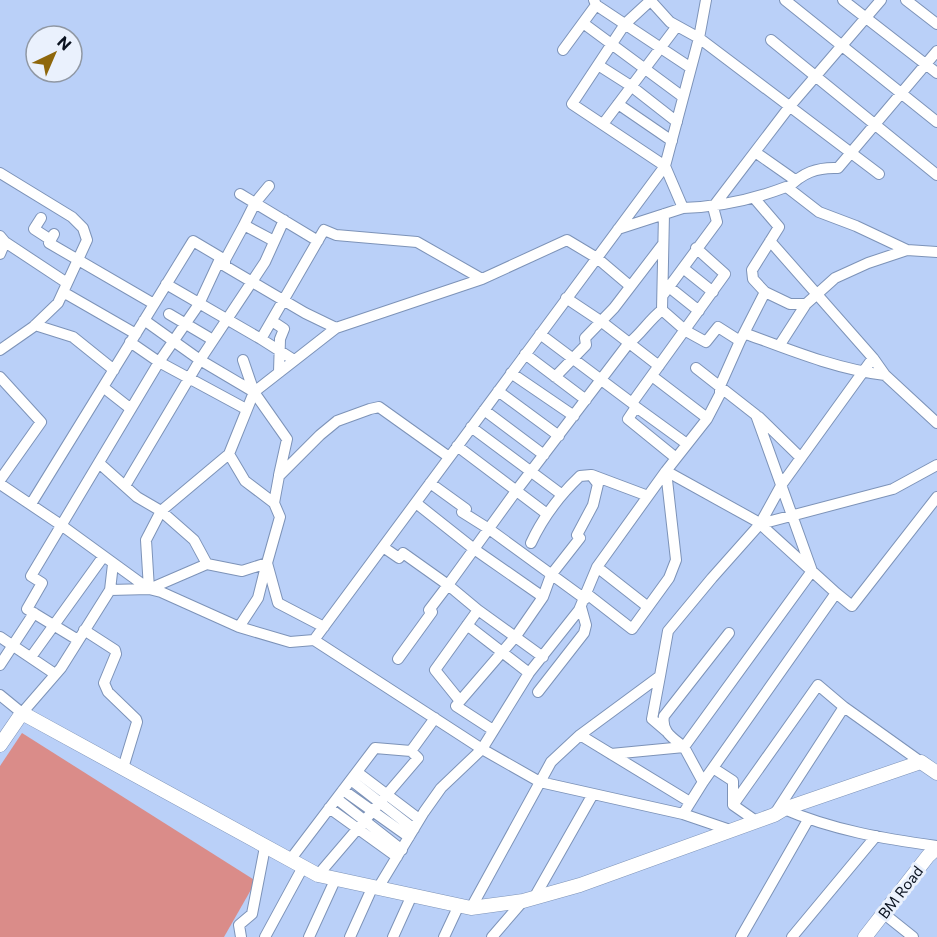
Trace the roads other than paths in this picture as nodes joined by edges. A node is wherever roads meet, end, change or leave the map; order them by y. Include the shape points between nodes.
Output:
1 (650, 0) edge
2 (706, 0) edge
3 (785, 0) edge
4 (843, 0) edge
5 (881, 0) edge
6 (906, 0) edge
7 (595, 2) edge
8 (866, 18) junction
9 (583, 23) junction
10 (625, 24) junction
11 (937, 24) edge
12 (677, 26) junction
13 (699, 38) junction
14 (771, 40) dead end
15 (612, 44) junction
16 (660, 46) junction
17 (842, 46) junction
18 (563, 50) dead end
19 (937, 51) edge
20 (926, 64) junction
21 (598, 65) junction
22 (645, 68) junction
23 (691, 68) junction
24 (937, 74) edge
25 (816, 76) junction
26 (631, 86) junction
27 (902, 92) junction
28 (683, 97) junction
29 (618, 104) junction
30 (790, 106) junction
31 (677, 122) junction
32 (937, 122) edge
33 (603, 124) junction
34 (874, 125) junction
35 (672, 141) junction
36 (755, 152) junction
37 (851, 152) junction
38 (665, 166) junction
39 (0, 174) edge
40 (879, 174) dead end
41 (937, 175) edge
42 (792, 184) junction
43 (268, 186) dead end
44 (240, 194) dead end
45 (755, 199) junction
46 (255, 203) junction
47 (713, 207) junction
48 (683, 208) junction
49 (664, 214) junction
50 (41, 218) dead end
51 (284, 220) junction
52 (244, 225) junction
53 (618, 229) junction
54 (2, 239) edge
55 (274, 241) junction
56 (318, 241) junction
57 (770, 241) junction
58 (663, 244) junction
59 (696, 248) junction
60 (907, 250) junction
61 (937, 252) edge
62 (0, 254) edge
63 (597, 258) junction
64 (78, 260) junction
65 (225, 260) junction
66 (682, 268) junction
67 (482, 279) junction
68 (252, 281) junction
69 (166, 284) junction
70 (630, 286) junction
71 (65, 288) junction
72 (666, 291) junction
73 (712, 292) junction
74 (765, 292) junction
75 (817, 296) junction
76 (566, 298) junction
77 (283, 301) junction
78 (154, 304) junction
79 (199, 304) junction
80 (806, 304) junction
81 (662, 310) junction
82 (699, 312) junction
83 (169, 314) dead end
84 (226, 320) junction
85 (144, 321) junction
86 (272, 321) junction
87 (185, 322) junction
88 (602, 322) junction
89 (35, 325) junction
90 (336, 328) junction
91 (686, 331) junction
92 (540, 334) junction
93 (742, 337) junction
94 (133, 338) junction
95 (261, 339) junction
96 (174, 340) junction
97 (213, 340) junction
98 (628, 344) junction
99 (779, 346) junction
100 (0, 350) edge
101 (280, 351) junction
102 (525, 354) junction
103 (873, 358) junction
104 (572, 359) junction
105 (200, 360) junction
106 (243, 360) dead end
107 (294, 360) junction
108 (159, 362) junction
109 (696, 368) dead end
110 (114, 370) junction
111 (656, 371) junction
112 (279, 372) junction
113 (511, 373) junction
114 (863, 373) junction
115 (885, 375) junction
116 (0, 377) edge
117 (555, 377) junction
118 (189, 378) junction
119 (600, 381) junction
120 (720, 386) junction
121 (103, 387) junction
122 (498, 391) junction
123 (254, 392) junction
124 (586, 400) junction
125 (634, 405) junction
126 (131, 409) junction
127 (246, 409) junction
128 (484, 410) junction
129 (756, 415) junction
130 (574, 416) junction
131 (707, 418) junction
132 (937, 423) edge
133 (471, 428) junction
134 (559, 436) junction
135 (687, 444) junction
136 (457, 446) junction
137 (229, 454) junction
138 (544, 455) junction
139 (449, 457) junction
140 (676, 458) junction
141 (801, 458) junction
142 (99, 463) junction
143 (937, 465) edge
144 (666, 471) junction
145 (531, 472) junction
146 (591, 475) junction
147 (279, 476) junction
148 (0, 482) edge
149 (430, 483) junction
150 (782, 484) junction
151 (125, 486) junction
152 (516, 491) junction
153 (561, 494) junction
154 (648, 496) junction
155 (937, 497) edge
156 (274, 503) junction
157 (416, 503) junction
158 (31, 504) junction
159 (161, 511) junction
160 (547, 514) junction
161 (793, 515) junction
162 (760, 524) junction
163 (61, 525) junction
164 (489, 529) junction
165 (531, 543) dead end
166 (383, 547) junction
167 (474, 549) junction
168 (103, 556) junction
169 (267, 563) junction
170 (113, 564) junction
171 (207, 564) junction
172 (597, 567) junction
173 (812, 571) junction
174 (551, 575) junction
175 (448, 585) junction
176 (149, 589) junction
177 (110, 590) junction
178 (836, 593) junction
179 (543, 597) junction
180 (584, 600) junction
181 (648, 607) junction
182 (478, 610) junction
183 (34, 613) junction
184 (54, 624) junction
185 (467, 625) junction
186 (239, 627) junction
187 (324, 627) junction
188 (84, 630) junction
189 (729, 633) dead end
190 (516, 636) junction
191 (0, 637) edge
192 (78, 640) junction
193 (314, 640) junction
194 (13, 644) junction
195 (502, 652) junction
196 (31, 657) junction
197 (543, 657) junction
198 (398, 658) dead end
199 (0, 665) edge
200 (529, 673) junction
201 (55, 674) junction
202 (660, 676) junction
203 (538, 692) dead end
204 (0, 695) edge
205 (458, 704) junction
206 (844, 707) junction
207 (22, 713) junction
208 (439, 720) junction
209 (494, 730) junction
210 (580, 735) junction
211 (0, 745) edge
212 (684, 747) junction
213 (482, 749) junction
214 (411, 751) junction
215 (611, 754) junction
216 (921, 762) junction
217 (123, 768) junction
218 (713, 768) junction
219 (937, 773) edge
220 (354, 776) junction
221 (540, 782) junction
222 (703, 782) junction
223 (340, 794) junction
224 (593, 794) junction
225 (690, 802) junction
226 (733, 805) junction
227 (376, 807) junction
228 (329, 808) junction
229 (779, 812) junction
230 (683, 814) junction
231 (808, 820) junction
232 (756, 821) junction
233 (357, 829) junction
234 (414, 829) junction
235 (730, 830) junction
236 (876, 836) junction
237 (265, 847) junction
238 (400, 853) junction
239 (935, 853) edge
240 (290, 860) junction
241 (303, 867) junction
242 (318, 875) junction
243 (336, 878) junction
244 (375, 887) junction
245 (412, 895) junction
246 (528, 900) junction
247 (465, 907) junction
248 (883, 914) junction
249 (241, 937) edge
250 (265, 937) edge
251 (309, 937) edge
252 (350, 937) edge
253 (393, 937) edge
254 (444, 937) edge
255 (492, 937) edge
256 (741, 937) edge
257 (792, 937) edge
258 (865, 937) edge
259 (913, 937) edge

1 - 10 street
1 - 12 street
2 - 13 street
3 - 17 street
4 - 8 street
5 - 8 street
6 - 11 street
7 - 9 street
7 - 10 street
8 - 17 street
8 - 20 street
9 - 15 street
9 - 18 street
10 - 15 street
10 - 16 street
12 - 13 street
12 - 16 street
13 - 23 street
13 - 30 street
14 - 25 street
15 - 21 street
15 - 22 street
16 - 22 street
16 - 23 street
17 - 25 street
17 - 27 street
19 - 20 street
20 - 24 street
20 - 27 street
21 - 26 street
21 - 33 street via 572,104
22 - 26 street
22 - 28 street
23 - 28 street
25 - 30 street
25 - 34 street
26 - 29 street
26 - 31 street
27 - 32 street
27 - 34 street
28 - 31 street
29 - 33 street
29 - 35 street
30 - 36 street
30 - 37 street
31 - 35 street
33 - 38 street
34 - 37 street
34 - 41 street
35 - 38 street
36 - 42 street
36 - 47 street
37 - 40 street
37 - 42 street via 838,168 822,167
38 - 48 street
38 - 53 street
39 - 64 street via 72,217 83,228 87,240
42 - 45 street
42 - 60 street via 819,212
43 - 46 street
44 - 46 street
45 - 47 street
45 - 57 street via 779,227
46 - 51 street
46 - 52 street
47 - 48 street
47 - 59 street via 717,222
48 - 49 street
49 - 53 street
49 - 58 street
50 - 64 street via 34,229 52,237 50,243
51 - 55 street
51 - 56 street
52 - 55 street
52 - 65 street
53 - 63 street
54 - 62 street
54 - 71 street
55 - 68 street
56 - 67 street via 324,230 336,235 417,242
56 - 77 street
57 - 74 street via 752,270 753,279
57 - 75 street
58 - 70 street
58 - 72 street
59 - 66 street
59 - 73 street via 725,274
60 - 61 street
60 - 75 street via 835,278
63 - 67 street via 567,240
63 - 70 street
63 - 76 street
64 - 71 street
64 - 78 street
65 - 68 street via 225,266
65 - 69 street via 193,241
65 - 79 street via 219,261
66 - 72 street
66 - 73 street
67 - 90 street
68 - 77 street
68 - 84 street
69 - 78 street
69 - 79 street
70 - 88 street
71 - 89 street via 58,303
71 - 94 street
72 - 81 street
72 - 82 street
73 - 82 street
74 - 80 street via 790,304
74 - 93 street
75 - 80 street
75 - 103 street
76 - 88 street
76 - 92 street
77 - 86 street
77 - 90 street
78 - 85 street
79 - 84 street
79 - 87 street
80 - 99 street
81 - 91 street
81 - 98 street
82 - 91 street
83 - 87 street
84 - 95 street
84 - 97 street
85 - 94 street
85 - 96 street
86 - 95 street
86 - 101 street via 284,329
87 - 96 street
87 - 97 street
88 - 98 street
88 - 104 street via 585,338 586,345
89 - 100 street
89 - 110 street via 73,337
90 - 107 street
91 - 93 street via 706,342 718,327
91 - 111 street
92 - 102 street
92 - 104 street
93 - 99 street
93 - 120 street
94 - 108 street
94 - 110 street
95 - 101 street
96 - 105 street
96 - 108 street
97 - 105 street
98 - 111 street
98 - 119 street
99 - 114 street
101 - 107 street
101 - 112 street
102 - 113 street
102 - 117 street
103 - 114 street
103 - 115 street
104 - 117 street
104 - 119 street
105 - 118 street
105 - 123 street
106 - 123 street
107 - 112 street
108 - 118 street
108 - 126 street
109 - 120 street
110 - 121 street
111 - 125 street
111 - 131 street
112 - 123 street
113 - 122 street
113 - 130 street
114 - 115 street
114 - 141 street
115 - 132 street
116 - 148 street via 41,422
117 - 124 street
118 - 127 street
118 - 151 street
119 - 124 street
119 - 125 street
120 - 129 street
120 - 131 street via 720,394
121 - 126 street
121 - 158 street
122 - 128 street
122 - 134 street
123 - 127 street
123 - 147 street via 287,439
124 - 130 street
125 - 135 street
125 - 140 street via 628,419
126 - 142 street
127 - 137 street
128 - 133 street
128 - 138 street
129 - 141 street
129 - 150 street
130 - 134 street
131 - 135 street
133 - 136 street
133 - 145 street
134 - 138 street
135 - 140 street
136 - 139 street
136 - 152 street
137 - 156 street via 245,481
137 - 159 street
138 - 145 street
139 - 147 street via 380,407 337,422
139 - 149 street
140 - 144 street
141 - 150 street
142 - 151 street
142 - 163 street
143 - 161 street via 893,489
144 - 154 street
144 - 162 street
144 - 181 street via 676,560 669,578
145 - 152 street
145 - 153 street
146 - 153 street via 580,476
146 - 154 street
146 - 174 street via 598,484 593,505 577,534 579,538
147 - 156 street
148 - 158 street
149 - 157 street
149 - 164 street via 466,509 462,512
150 - 161 street
150 - 162 street
151 - 159 street
152 - 160 street
152 - 164 street
153 - 160 street
154 - 172 street
155 - 178 street via 852,606
156 - 169 street via 280,517
157 - 166 street
157 - 167 street
158 - 163 street
159 - 171 street via 194,540
159 - 176 street via 146,540
160 - 165 street
161 - 162 street
161 - 173 street
162 - 173 street
162 - 202 street via 669,631
163 - 168 street
163 - 183 street via 31,576 42,583 27,609
164 - 167 street
164 - 174 street
166 - 175 street via 399,558 403,553
166 - 187 street
167 - 175 street
167 - 179 street
168 - 170 street
168 - 184 street
169 - 171 street via 242,571
169 - 186 street via 258,598
169 - 187 street via 278,603
170 - 176 street
170 - 177 street
171 - 176 street
172 - 180 street
172 - 181 street
173 - 178 street
173 - 212 street
174 - 179 street
174 - 180 street
175 - 182 street
175 - 198 street
176 - 177 street
176 - 186 street
177 - 188 street
178 - 218 street
179 - 190 street
180 - 181 street via 632,629
180 - 197 street
180 - 203 street via 584,633
182 - 185 street
182 - 190 street
183 - 184 street
183 - 194 street
184 - 192 street
184 - 196 street
185 - 195 street
185 - 205 street via 435,670
186 - 193 street via 290,642
187 - 193 street
188 - 192 street
188 - 217 street via 116,651 104,683 137,722
189 - 212 street via 663,716 665,730
190 - 195 street
190 - 197 street
191 - 194 street
192 - 201 street
193 - 208 street
194 - 196 street
194 - 199 street
195 - 200 street
195 - 205 street
196 - 201 street
197 - 200 street
200 - 209 street
201 - 207 street
202 - 210 street
202 - 212 street via 652,719
204 - 207 street
205 - 208 street
205 - 209 street
206 - 216 street
206 - 226 street via 818,685
206 - 229 street
207 - 211 main road
207 - 217 main road
208 - 213 street
208 - 214 street
209 - 213 street
210 - 215 street
210 - 221 street via 551,762
212 - 215 street
212 - 222 street
213 - 221 street
213 - 234 street via 441,788
214 - 220 street via 375,748
214 - 227 street via 418,758
215 - 225 street
216 - 219 main road
216 - 229 main road
217 - 237 main road
218 - 222 street
218 - 226 street via 733,781
220 - 223 street
220 - 227 street
221 - 224 street
221 - 247 street
222 - 225 street
223 - 227 street
223 - 228 street
224 - 230 street
224 - 246 street
225 - 230 street
226 - 232 street
227 - 233 street
227 - 234 street
227 - 234 street
227 - 238 street
228 - 233 street
228 - 240 street
229 - 231 street
229 - 232 main road
230 - 235 street
231 - 236 street
231 - 256 street
232 - 235 main road
233 - 238 street
233 - 242 street
234 - 238 street
235 - 246 main road
236 - 239 street
236 - 257 street
237 - 240 main road
237 - 249 street via 252,914 239,925
238 - 244 street
239 - 248 main road, BM Road
240 - 241 main road
241 - 242 main road
241 - 250 street
242 - 243 main road
243 - 244 main road
243 - 251 street
244 - 245 main road
244 - 252 street
245 - 247 main road
245 - 253 street
246 - 247 main road
246 - 255 street
247 - 254 street
248 - 258 main road, BM Road
248 - 259 street

